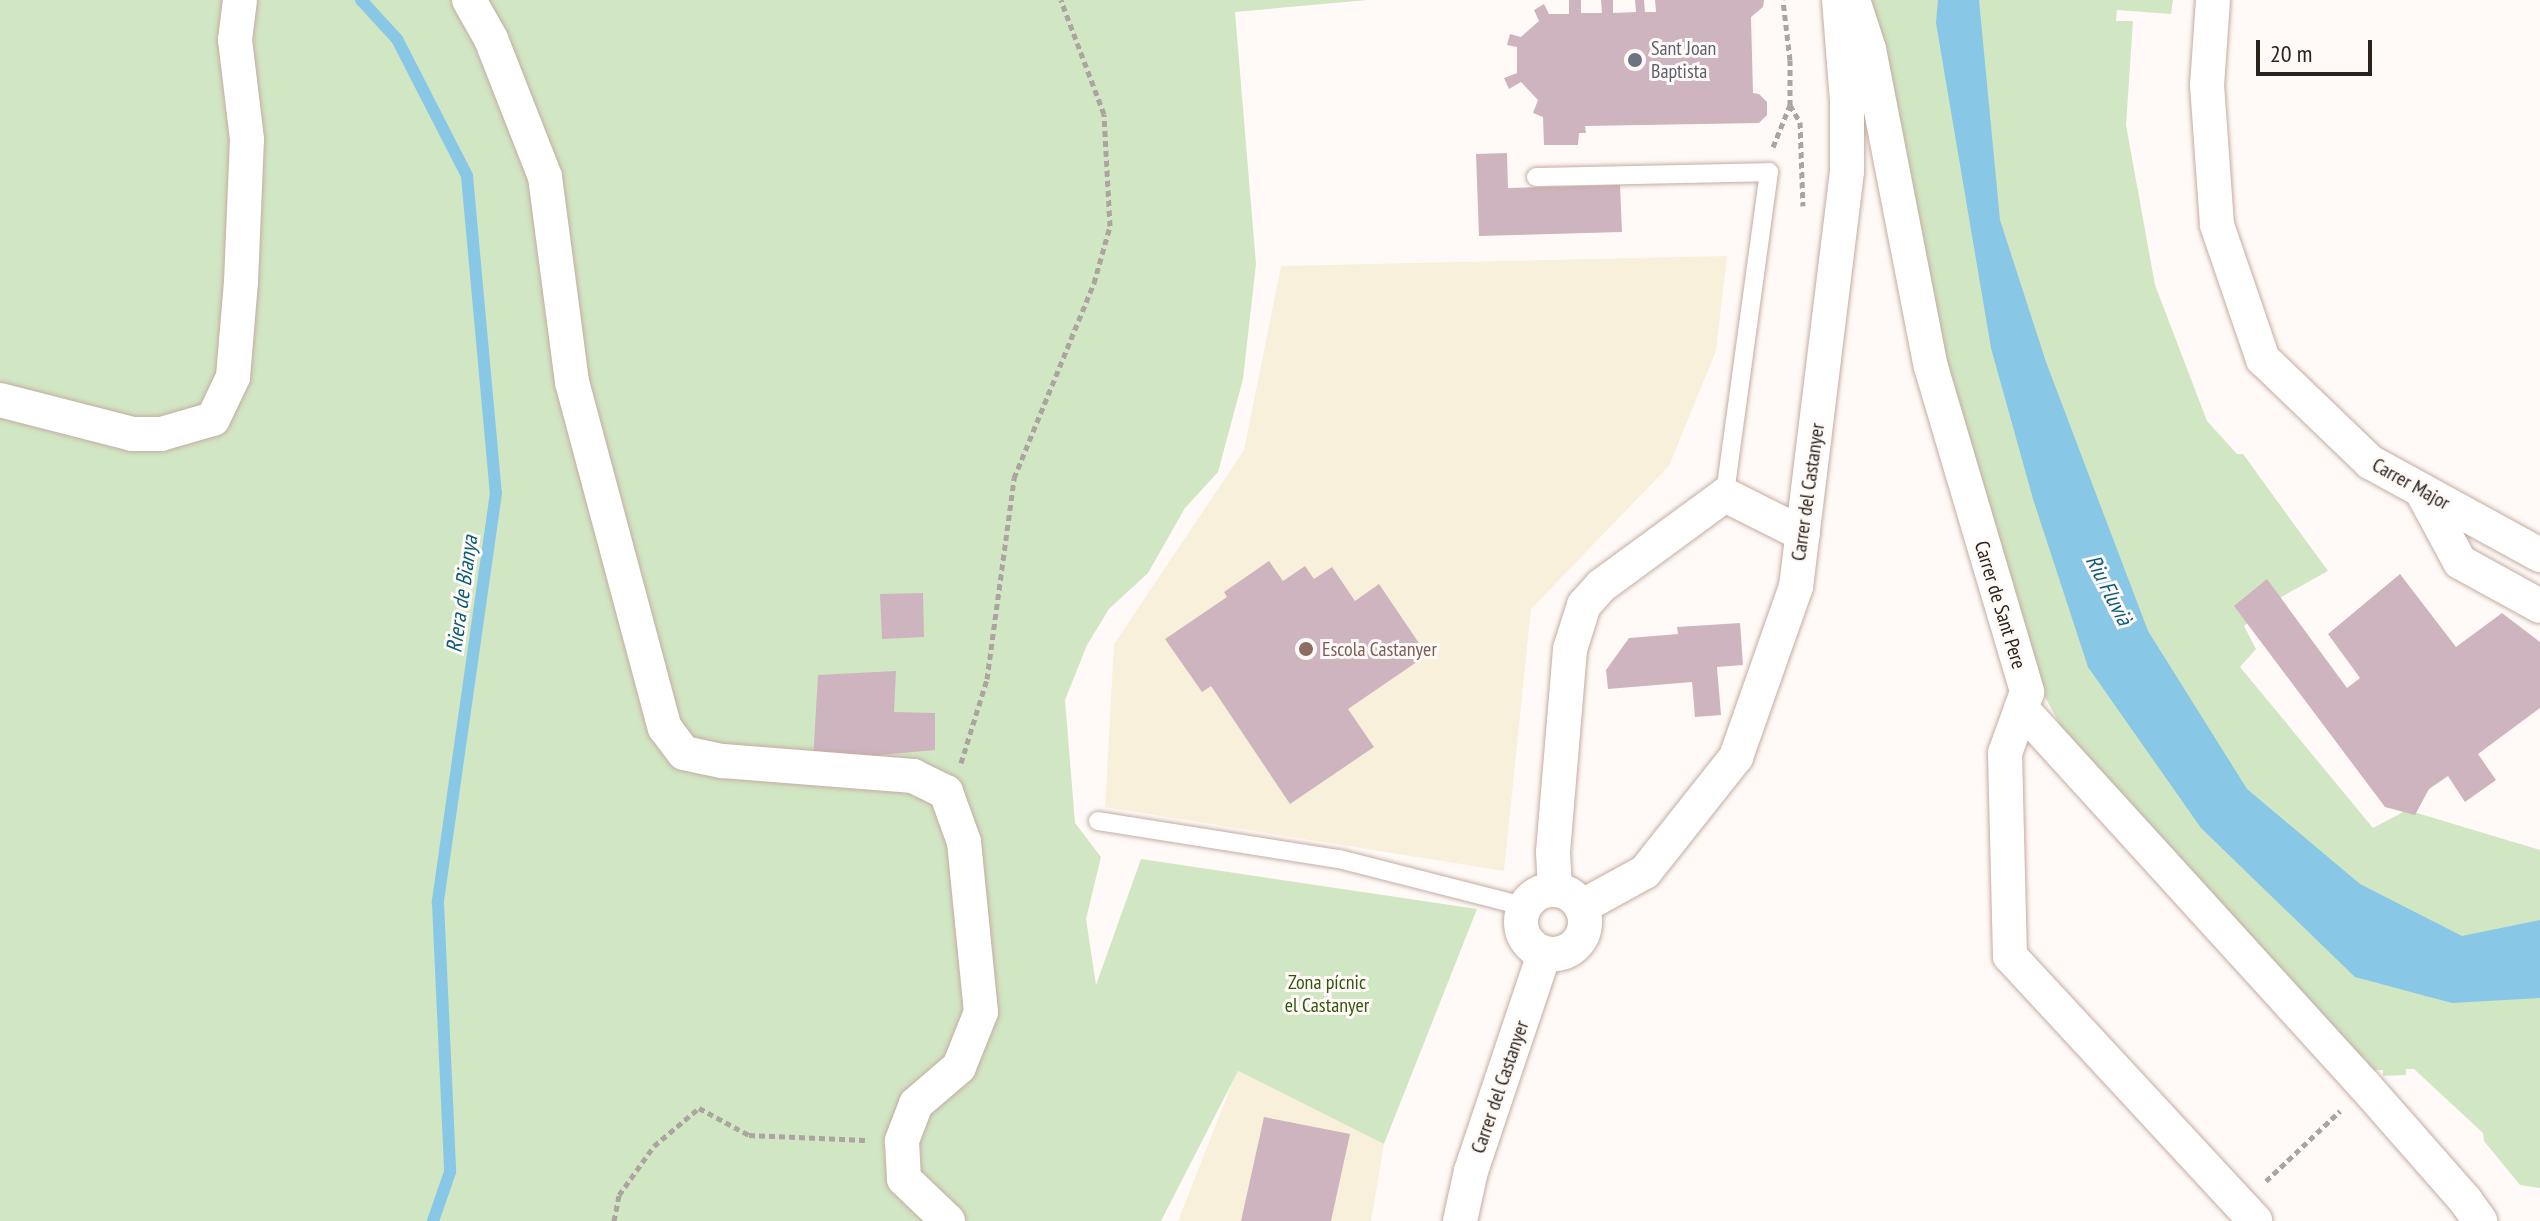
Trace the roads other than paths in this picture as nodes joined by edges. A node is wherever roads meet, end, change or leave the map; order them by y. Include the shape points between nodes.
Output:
1 (240, 0) edge
2 (469, 0) edge
3 (1839, 0) edge
4 (1853, 0) edge
5 (2213, 0) edge
6 (1536, 177) dead end
7 (0, 400) edge
8 (2421, 490) junction
9 (1725, 495) junction
10 (1803, 534) junction
11 (2540, 555) edge
12 (2540, 606) edge
13 (2021, 708) junction
14 (1098, 821) dead end
15 (1568, 898) junction
16 (1524, 906) junction
17 (1544, 954) junction
18 (948, 1221) edge
19 (1460, 1221) edge
20 (2255, 1221) edge
21 (2480, 1221) edge

1 - 7 street via 235,40 247,139 241,282 233,377 213,419 161,434 132,434
2 - 18 street via 491,39 545,177 572,382 665,728 684,753 723,761 913,776 946,792 964,842 981,1012 959,1067 916,1104 902,1141 904,1179
3 - 10 street, Carrer del Castanyer via 1847,171
4 - 13 street, Carrer de Sant Pere via 1869,49 1931,367 2027,692
5 - 8 street, Carrer Major via 2207,85 2217,225 2263,359 2370,462
6 - 9 lane via 1769,172
8 - 11 street, Carrer Major
8 - 12 street via 2460,562
9 - 10 street
9 - 15 street via 1601,586 1584,605 1570,649 1553,852
10 - 15 street, Carrer del Castanyer via 1796,587 1736,757 1645,872
13 - 20 street, Carrer de Sant Pere via 2005,753 2010,956
13 - 21 street via 2365,1086
14 - 16 lane via 1339,859
15 - 16 street via 1537,893
15 - 17 street via 1585,921 1582,936 1559,955
16 - 17 street via 1520,917 1525,940
17 - 19 street, Carrer del Castanyer via 1471,1171

